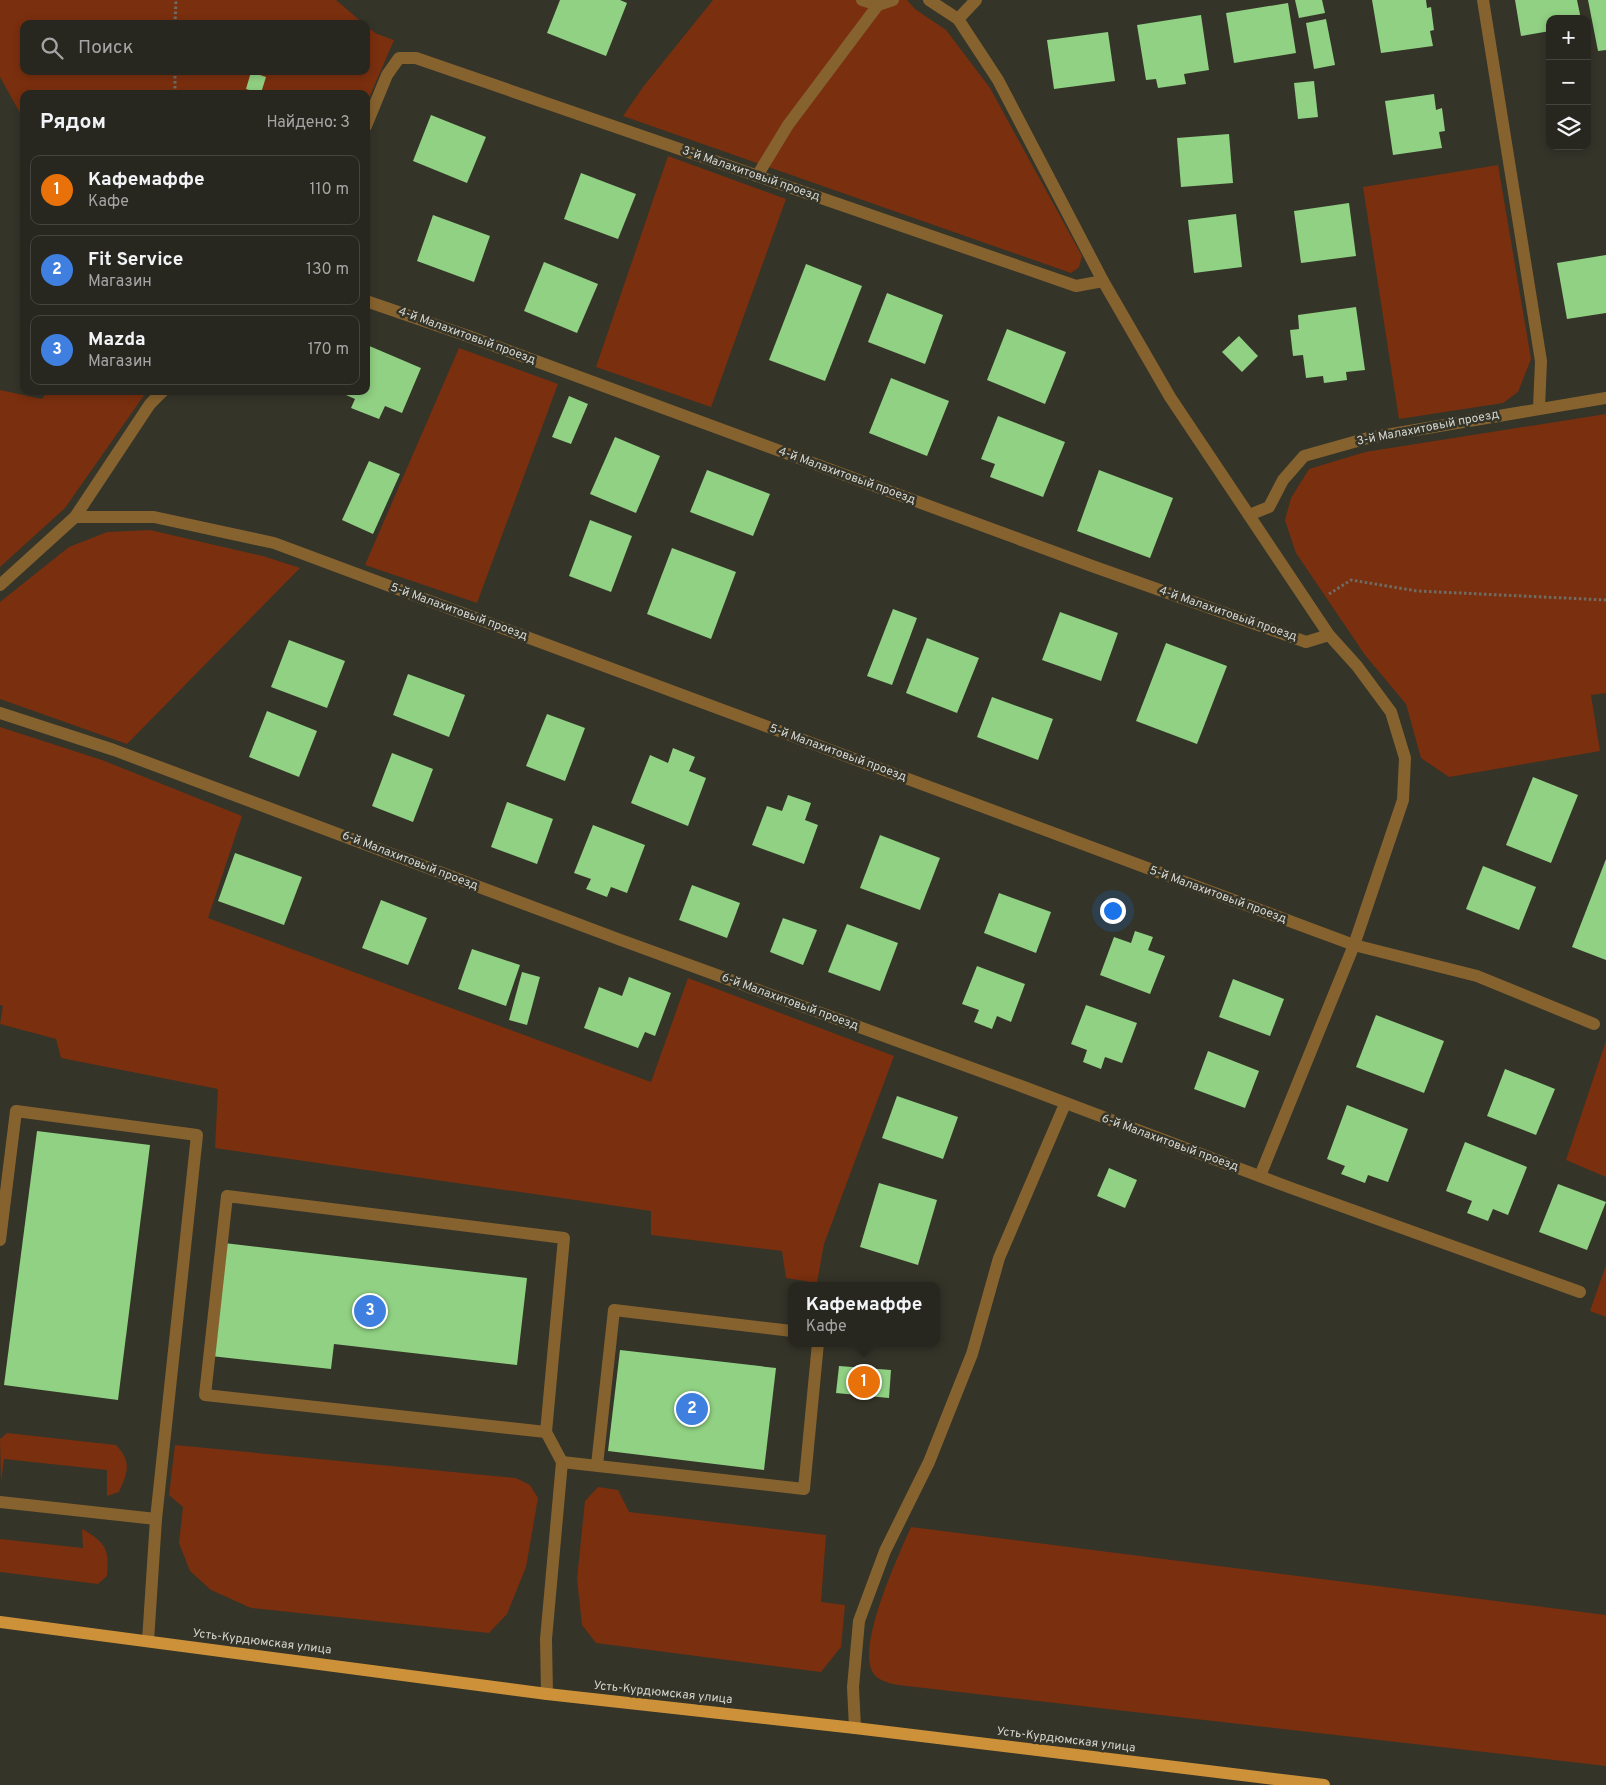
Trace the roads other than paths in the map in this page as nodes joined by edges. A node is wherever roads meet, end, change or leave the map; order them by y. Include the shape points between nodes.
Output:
1 (862, 0) edge
2 (893, 0) edge
3 (929, 0) edge
4 (976, 0) edge
5 (1483, 0) edge
6 (878, 5) junction
7 (958, 19) junction
8 (370, 116) edge
9 (757, 176) junction
10 (1103, 281) junction
11 (370, 302) edge
12 (159, 395) edge
13 (1606, 398) edge
14 (1539, 408) junction
15 (1249, 515) junction
16 (75, 517) junction
17 (0, 585) edge
18 (1329, 635) junction
19 (0, 713) edge
20 (1354, 945) junction
21 (1594, 1024) dead end
22 (1065, 1104) junction
23 (1260, 1176) junction
24 (0, 1240) edge
25 (1580, 1292) dead end
26 (788, 1331) edge
27 (818, 1347) edge
28 (546, 1432) junction
29 (562, 1462) junction
30 (597, 1465) junction
31 (0, 1502) edge
32 (156, 1518) junction
33 (0, 1622) edge
34 (148, 1641) junction
35 (547, 1694) junction
36 (854, 1728) junction
37 (1324, 1785) edge

1 - 6 street
2 - 6 street
3 - 7 street
4 - 7 street
5 - 14 street via 1541,361
6 - 9 street via 788,125
7 - 10 street via 998,80
8 - 9 street, 3-й Малахитовый проезд via 387,75 399,58 416,58
9 - 10 street, 3-й Малахитовый проезд via 1076,286
10 - 15 street via 1170,397
11 - 18 street, 4-й Малахитовый проезд via 1306,642
12 - 16 street
13 - 14 street, 3-й Малахитовый проезд
14 - 15 street, 3-й Малахитовый проезд via 1368,438 1304,456 1283,480 1269,507
15 - 18 street
16 - 17 street
16 - 20 street, 5-й Малахитовый проезд via 154,517 274,543
18 - 20 street via 1391,712 1406,758 1403,800
19 - 22 street, 6-й Малахитовый проезд via 114,750
20 - 21 street, 5-й Малахитовый проезд via 1477,976
20 - 23 street
22 - 23 street, 6-й Малахитовый проезд
22 - 36 street via 999,1258 972,1354 929,1462 885,1551 859,1621 853,1687
23 - 25 street, 6-й Малахитовый проезд
24 - 32 street via 16,1111 197,1135
26 - 30 street via 614,1310
27 - 30 street via 804,1489
28 - 28 street via 564,1238 226,1196 205,1395
28 - 29 street
29 - 30 street
29 - 35 street via 546,1639
31 - 32 street
32 - 34 street
33 - 34 main road, Усть-Курдюмская улица
34 - 35 main road, Усть-Курдюмская улица
35 - 36 main road, Усть-Курдюмская улица
36 - 37 main road, Усть-Курдюмская улица

